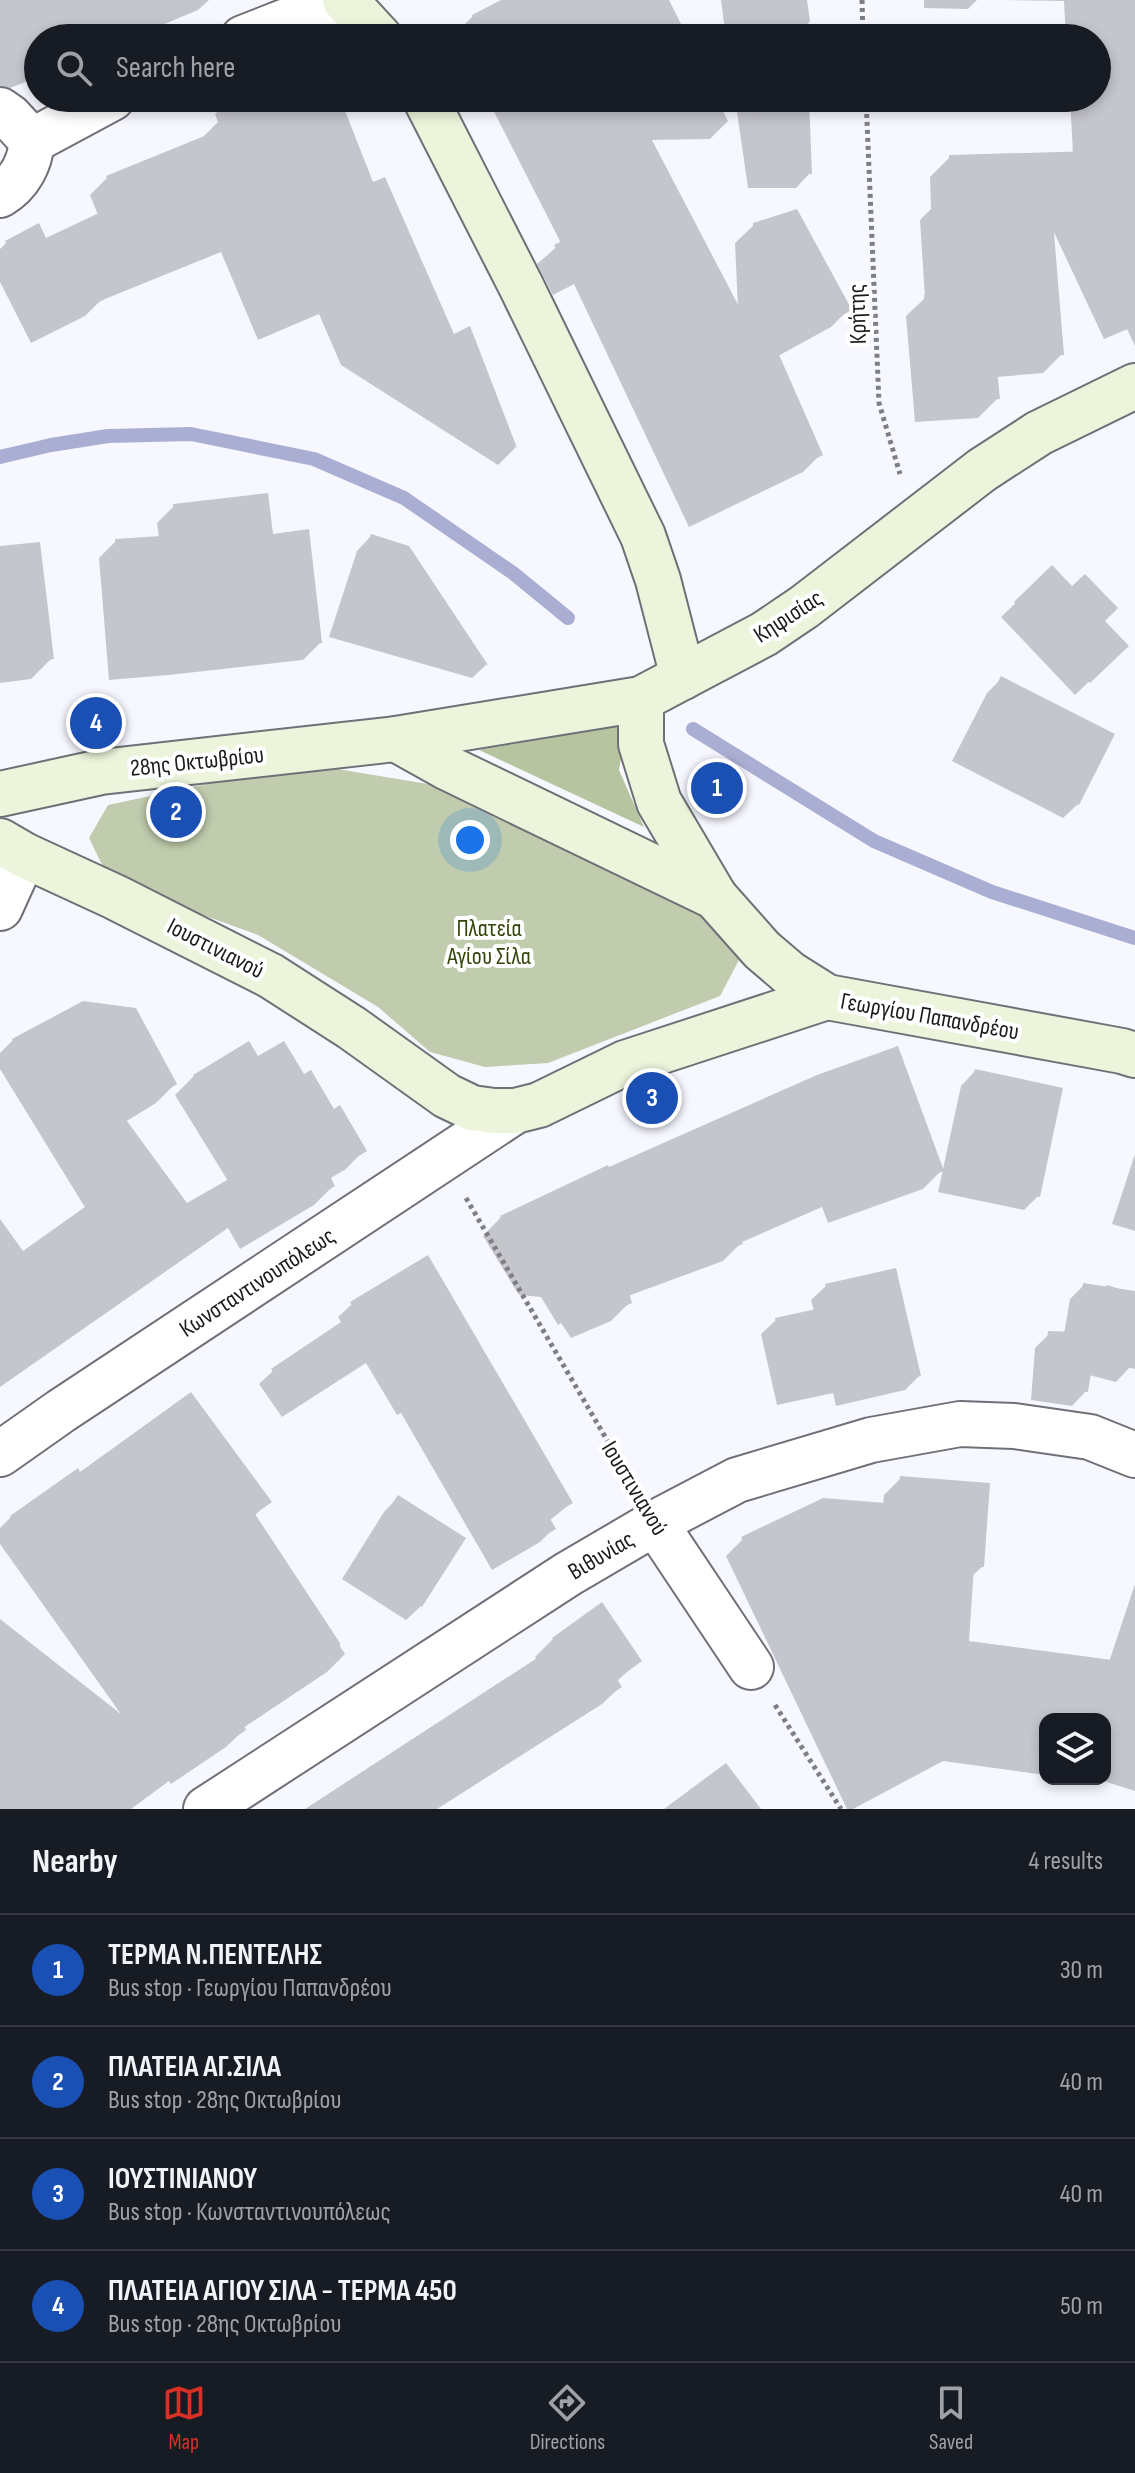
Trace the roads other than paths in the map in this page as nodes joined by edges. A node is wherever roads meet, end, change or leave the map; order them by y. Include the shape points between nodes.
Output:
1 (343, 0) edge
2 (280, 24) edge
3 (366, 24) edge
4 (0, 110) edge
5 (86, 112) edge
6 (432, 112) edge
7 (32, 141) junction
8 (0, 195) edge
9 (1135, 386) edge
10 (683, 677) junction
11 (641, 699) junction
12 (396, 739) junction
13 (0, 794) edge
14 (12, 848) edge
15 (715, 897) junction
16 (0, 908) edge
17 (827, 997) junction
18 (1135, 1055) edge
19 (419, 1076) joint
20 (515, 1111) junction
21 (0, 1454) edge
22 (1135, 1455) edge
23 (655, 1523) junction
24 (751, 1667) road end
25 (206, 1809) edge

1 - 2 street
1 - 3 street
4 - 7 street
5 - 7 street
6 - 10 street via 643,536
7 - 8 street via 30,160
9 - 10 street, Κηφισίας via 1039,433 982,470 794,614
10 - 11 street, Κηφισίας
11 - 12 street, Κηφισίας
11 - 15 street, Γεωργίου Παπανδρέου via 641,744 659,802
12 - 13 street, 28ης Οκτωβρίου via 101,772
12 - 15 street, Γεωργίου Παπανδρέου
14 - 16 street
14 - 19 street, Ιουστινιανού via 271,976
15 - 17 street, Γεωργίου Παπανδρέου via 762,950
17 - 18 street, Γεωργίου Παπανδρέου
17 - 20 street, Κωνσταντινουπόλεως via 625,1063 539,1105
19 - 20 street, Κωνσταντινουπόλεως via 472,1108
20 - 21 street, Κωνσταντινουπόλεως
22 - 23 street, Βιθυνίας via 1090,1437 960,1424 871,1440 737,1480
23 - 24 street, Ιουστινιανού
23 - 25 street, Βιθυνίας

